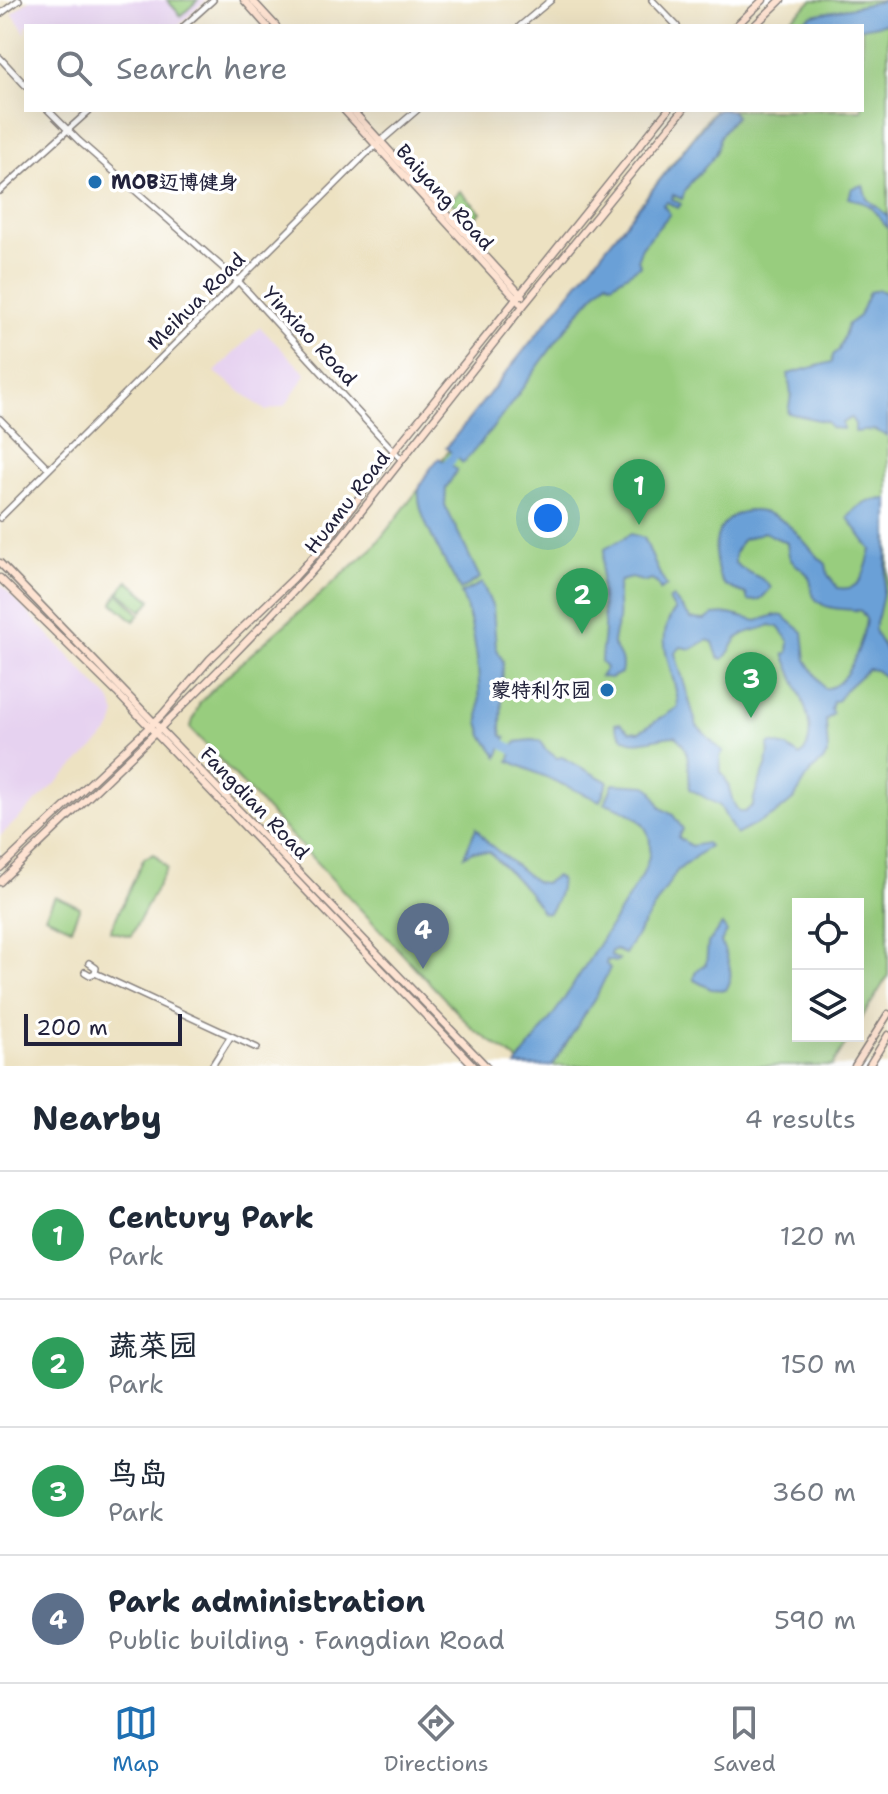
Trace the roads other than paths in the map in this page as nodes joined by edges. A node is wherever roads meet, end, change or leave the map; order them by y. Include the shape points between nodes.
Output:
1 (19, 0) edge
2 (213, 0) edge
3 (244, 0) edge
4 (252, 0) edge
5 (551, 0) edge
6 (652, 0) edge
7 (763, 0) edge
8 (781, 0) edge
9 (0, 14) edge
10 (186, 24) edge
11 (265, 24) edge
12 (274, 24) edge
13 (522, 24) edge
14 (675, 24) edge
15 (738, 24) edge
16 (756, 24) edge
17 (0, 58) edge
18 (24, 84) edge
19 (50, 112) edge
20 (88, 112) edge
21 (346, 112) edge
22 (354, 112) edge
23 (415, 112) edge
24 (666, 112) edge
25 (681, 112) edge
26 (67, 130) junction
27 (378, 143) junction
28 (0, 191) edge
29 (238, 281) junction
30 (522, 301) junction
31 (0, 419) edge
32 (394, 451) junction
33 (401, 459) junction
34 (49, 469) junction
35 (0, 518) edge
36 (0, 563) edge
37 (0, 578) edge
38 (152, 724) junction
39 (158, 730) junction
40 (0, 868) edge
41 (0, 882) edge
42 (89, 963) dead end
43 (85, 972) dead end
44 (95, 973) junction
45 (888, 1014) edge
46 (888, 1035) edge
47 (231, 1036) junction
48 (257, 1048) dead end
49 (212, 1066) edge
50 (474, 1066) edge
51 (486, 1066) edge
52 (855, 1066) edge
53 (869, 1066) edge

1 - 9 street
2 - 10 street
3 - 11 main road
4 - 12 main road
5 - 13 street
6 - 14 street
7 - 15 main road
8 - 16 main road
17 - 18 street
19 - 26 street, Yinxiao Road
20 - 26 street
21 - 27 main road, Baiyang Road
22 - 27 main road, Baiyang Road
23 - 27 street, Meihua Road
24 - 30 main road, Huamu Road
25 - 30 main road, Huamu Road
26 - 28 street
26 - 29 street, Yinxiao Road
27 - 29 street, Meihua Road
27 - 30 main road, Baiyang Road
29 - 32 street, Yinxiao Road
29 - 34 street, Meihua Road
30 - 32 main road, Huamu Road
30 - 33 main road, Huamu Road
31 - 34 street
32 - 33 street, Yinxiao Road
32 - 38 main road, Huamu Road via 323,546
33 - 39 main road, Huamu Road via 301,584
34 - 35 street, Meihua Road
36 - 38 main road, Fangdian Road
37 - 38 main road, Fangdian Road
38 - 39 main road, Fangdian Road
38 - 40 main road, Huamu Road
39 - 41 main road, Huamu Road
39 - 50 main road, Fangdian Road
39 - 51 main road, Fangdian Road
42 - 44 street
43 - 44 street
44 - 47 street
45 - 52 main road
46 - 53 main road
47 - 48 street
47 - 49 street

